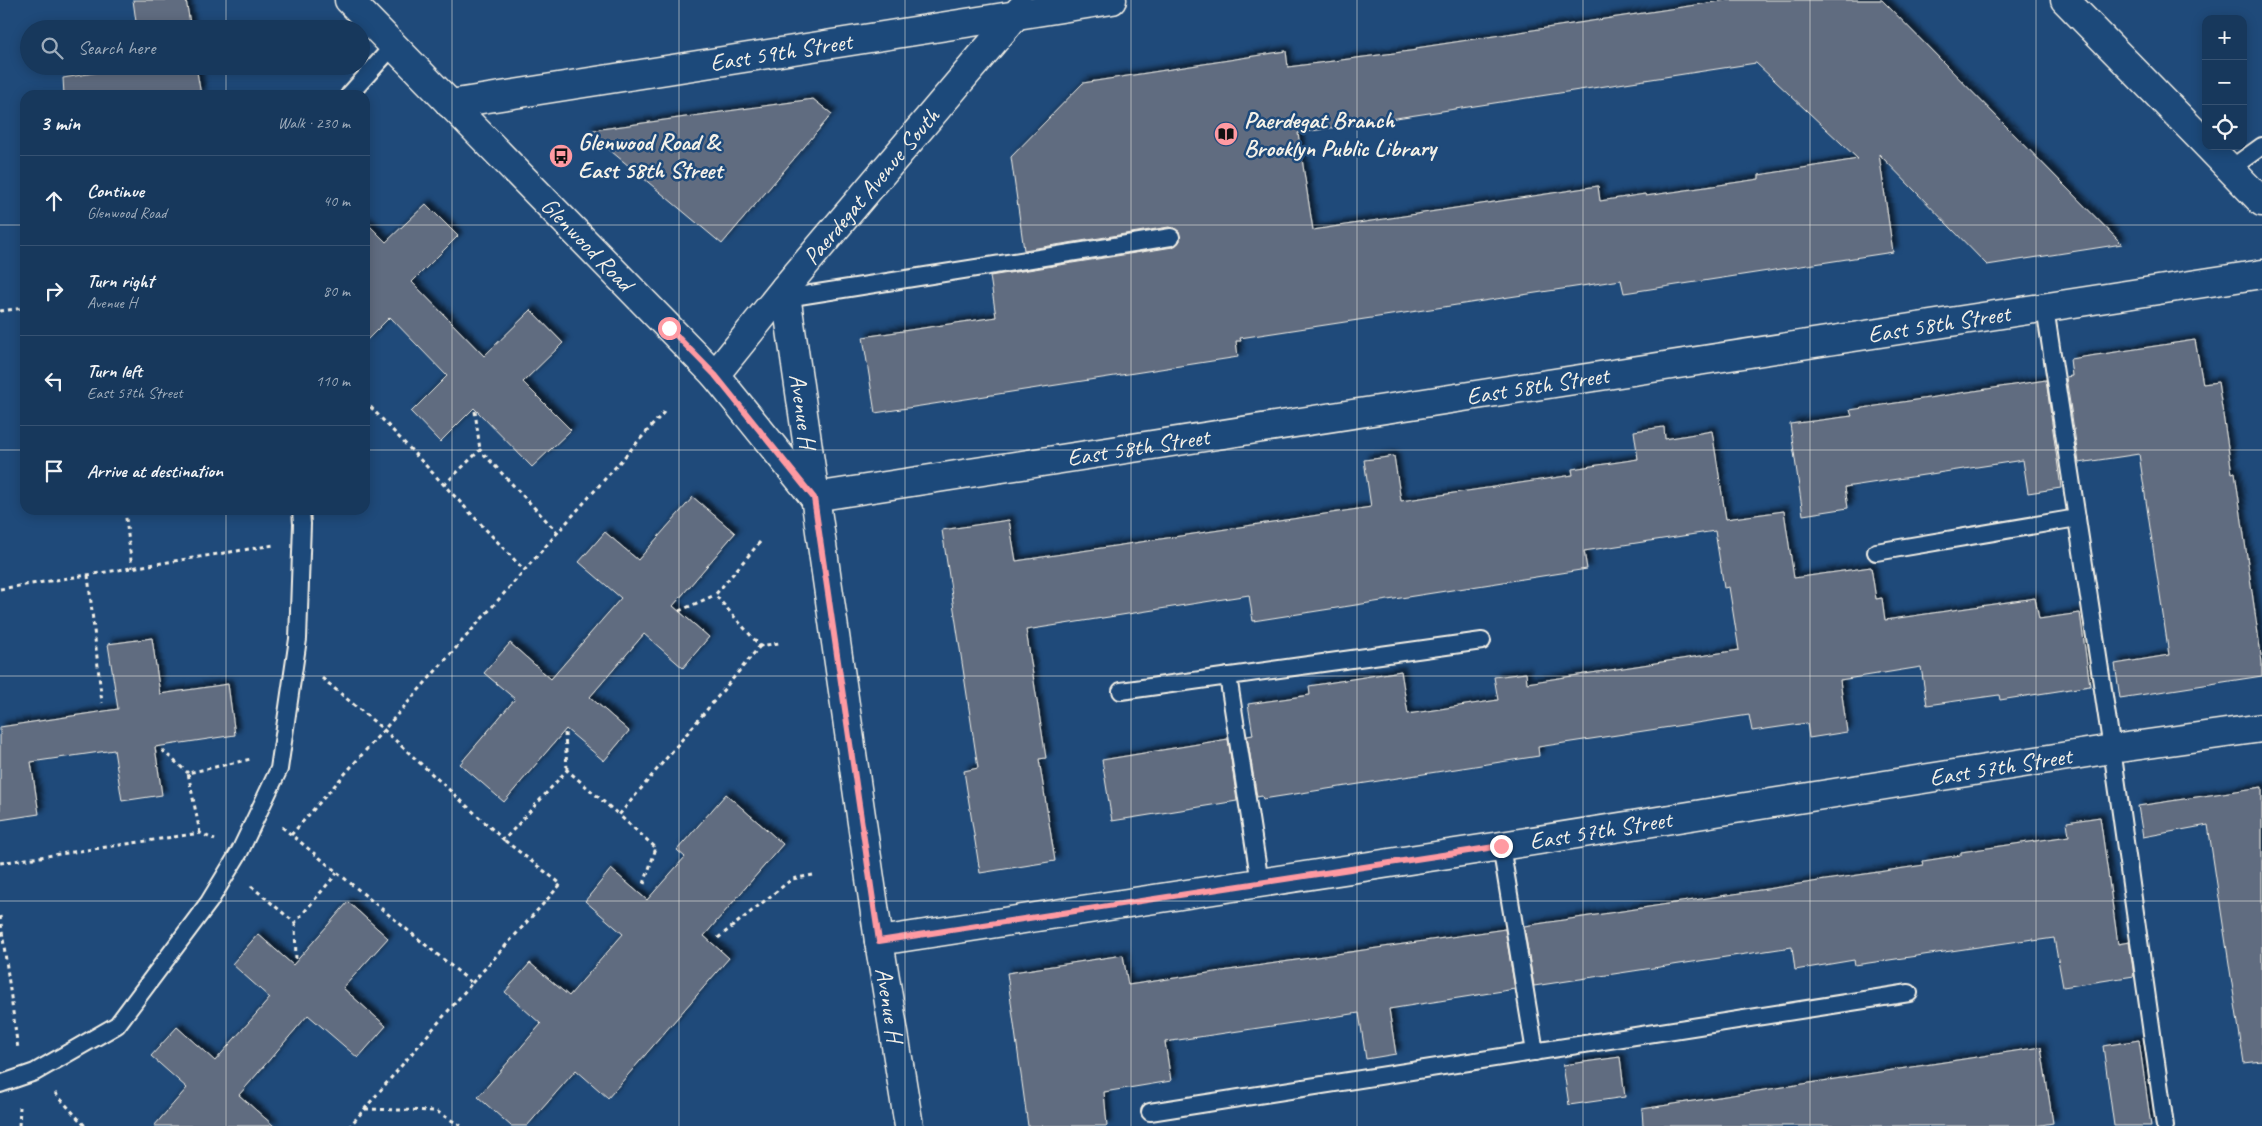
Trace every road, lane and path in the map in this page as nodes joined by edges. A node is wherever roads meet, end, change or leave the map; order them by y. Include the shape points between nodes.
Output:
1 (349, 0) edge
2 (1112, 0) edge
3 (2065, 0) edge
4 (1022, 7) edge
5 (368, 20) edge
6 (370, 22) edge
7 (393, 46) junction
8 (370, 72) edge
9 (367, 75) edge
10 (353, 90) edge
11 (450, 104) junction
12 (2202, 140) edge
13 (2262, 146) edge
14 (2212, 150) edge
15 (2230, 170) junction
16 (2262, 202) edge
17 (1171, 237) dead end
18 (2262, 274) edge
19 (786, 293) junction
20 (2044, 308) junction
21 (20, 309) edge
22 (0, 312) edge
23 (715, 375) junction
24 (370, 406) edge
25 (475, 411) dead end
26 (664, 412) dead end
27 (480, 450) junction
28 (444, 485) junction
29 (814, 498) junction
30 (126, 515) edge
31 (301, 515) edge
32 (2078, 518) junction
33 (558, 533) junction
34 (302, 541) junction
35 (760, 542) dead end
36 (1876, 552) dead end
37 (132, 568) junction
38 (524, 570) junction
39 (88, 575) junction
40 (0, 589) edge
41 (715, 595) junction
42 (679, 611) dead end
43 (1482, 641) dead end
44 (779, 643) dead end
45 (760, 646) junction
46 (296, 657) junction
47 (1228, 676) junction
48 (1121, 691) dead end
49 (102, 703) dead end
50 (2262, 728) edge
51 (384, 730) junction
52 (565, 733) dead end
53 (2112, 749) junction
54 (162, 750) dead end
55 (281, 752) junction
56 (567, 770) junction
57 (188, 773) junction
58 (260, 809) junction
59 (619, 815) junction
60 (200, 833) junction
61 (291, 835) junction
62 (504, 840) junction
63 (1501, 846) junction
64 (240, 851) junction
65 (0, 863) edge
66 (230, 868) junction
67 (337, 873) junction
68 (813, 875) dead end
69 (1260, 882) junction
70 (644, 884) dead end
71 (0, 916) edge
72 (295, 923) junction
73 (2, 938) edge
74 (718, 938) dead end
75 (879, 941) junction
76 (296, 961) dead end
77 (472, 983) junction
78 (1910, 993) dead end
79 (1535, 1052) junction
80 (29, 1074) junction
81 (0, 1084) edge
82 (365, 1109) junction
83 (1150, 1112) dead end
84 (85, 1126) edge
85 (350, 1126) edge
86 (461, 1126) edge
87 (909, 1126) edge
88 (2165, 1126) edge

1 - 5 street, Glenwood Road
2 - 4 street, East 59th Street
3 - 12 street
4 - 11 street, East 59th Street
4 - 19 street, Paerdegat Avenue South
6 - 7 street, Glenwood Road
7 - 8 lane
7 - 11 street, Glenwood Road
9 - 10 lane
11 - 23 street, Glenwood Road
13 - 15 lane
14 - 15 street
15 - 16 street
17 - 19 lane
18 - 20 street, East 58th Street
19 - 23 street, Paerdegat Avenue South
19 - 29 street, Avenue H
20 - 29 street, East 58th Street
20 - 32 lane
21 - 22 path
23 - 29 street, Glenwood Road
24 - 28 path
25 - 27 path
26 - 33 path
27 - 28 path
27 - 33 path
28 - 38 path
29 - 75 street, Avenue H
30 - 37 path
31 - 34 lane
32 - 36 lane
32 - 53 lane
33 - 38 path
34 - 37 path
34 - 46 lane
35 - 41 path
37 - 39 path
38 - 51 path
39 - 40 path
39 - 49 path
41 - 42 path
41 - 45 path
43 - 47 lane
44 - 45 path
45 - 59 path
46 - 51 path
46 - 55 lane
47 - 48 lane
47 - 69 lane
50 - 53 street, East 57th Street
51 - 61 path
51 - 62 path
52 - 56 path
53 - 63 street, East 57th Street
53 - 88 lane
54 - 57 path
55 - 57 path
55 - 58 lane via 279,769
56 - 59 path
56 - 62 path
57 - 60 path
58 - 61 path
58 - 64 lane
59 - 70 path via 656,848
60 - 64 path
60 - 65 path
61 - 67 path
62 - 77 path via 561,884
63 - 69 street, East 57th Street
63 - 79 lane
64 - 66 lane
66 - 72 path
66 - 80 lane via 209,902 117,1025
67 - 72 path
67 - 77 path
68 - 74 path via 792,879
69 - 75 street, East 57th Street
71 - 73 path
72 - 76 path
73 - 80 path
75 - 87 street, Avenue H
77 - 82 path
78 - 79 lane
79 - 83 lane
80 - 81 lane
80 - 84 path
82 - 85 path
82 - 86 path via 436,1111

